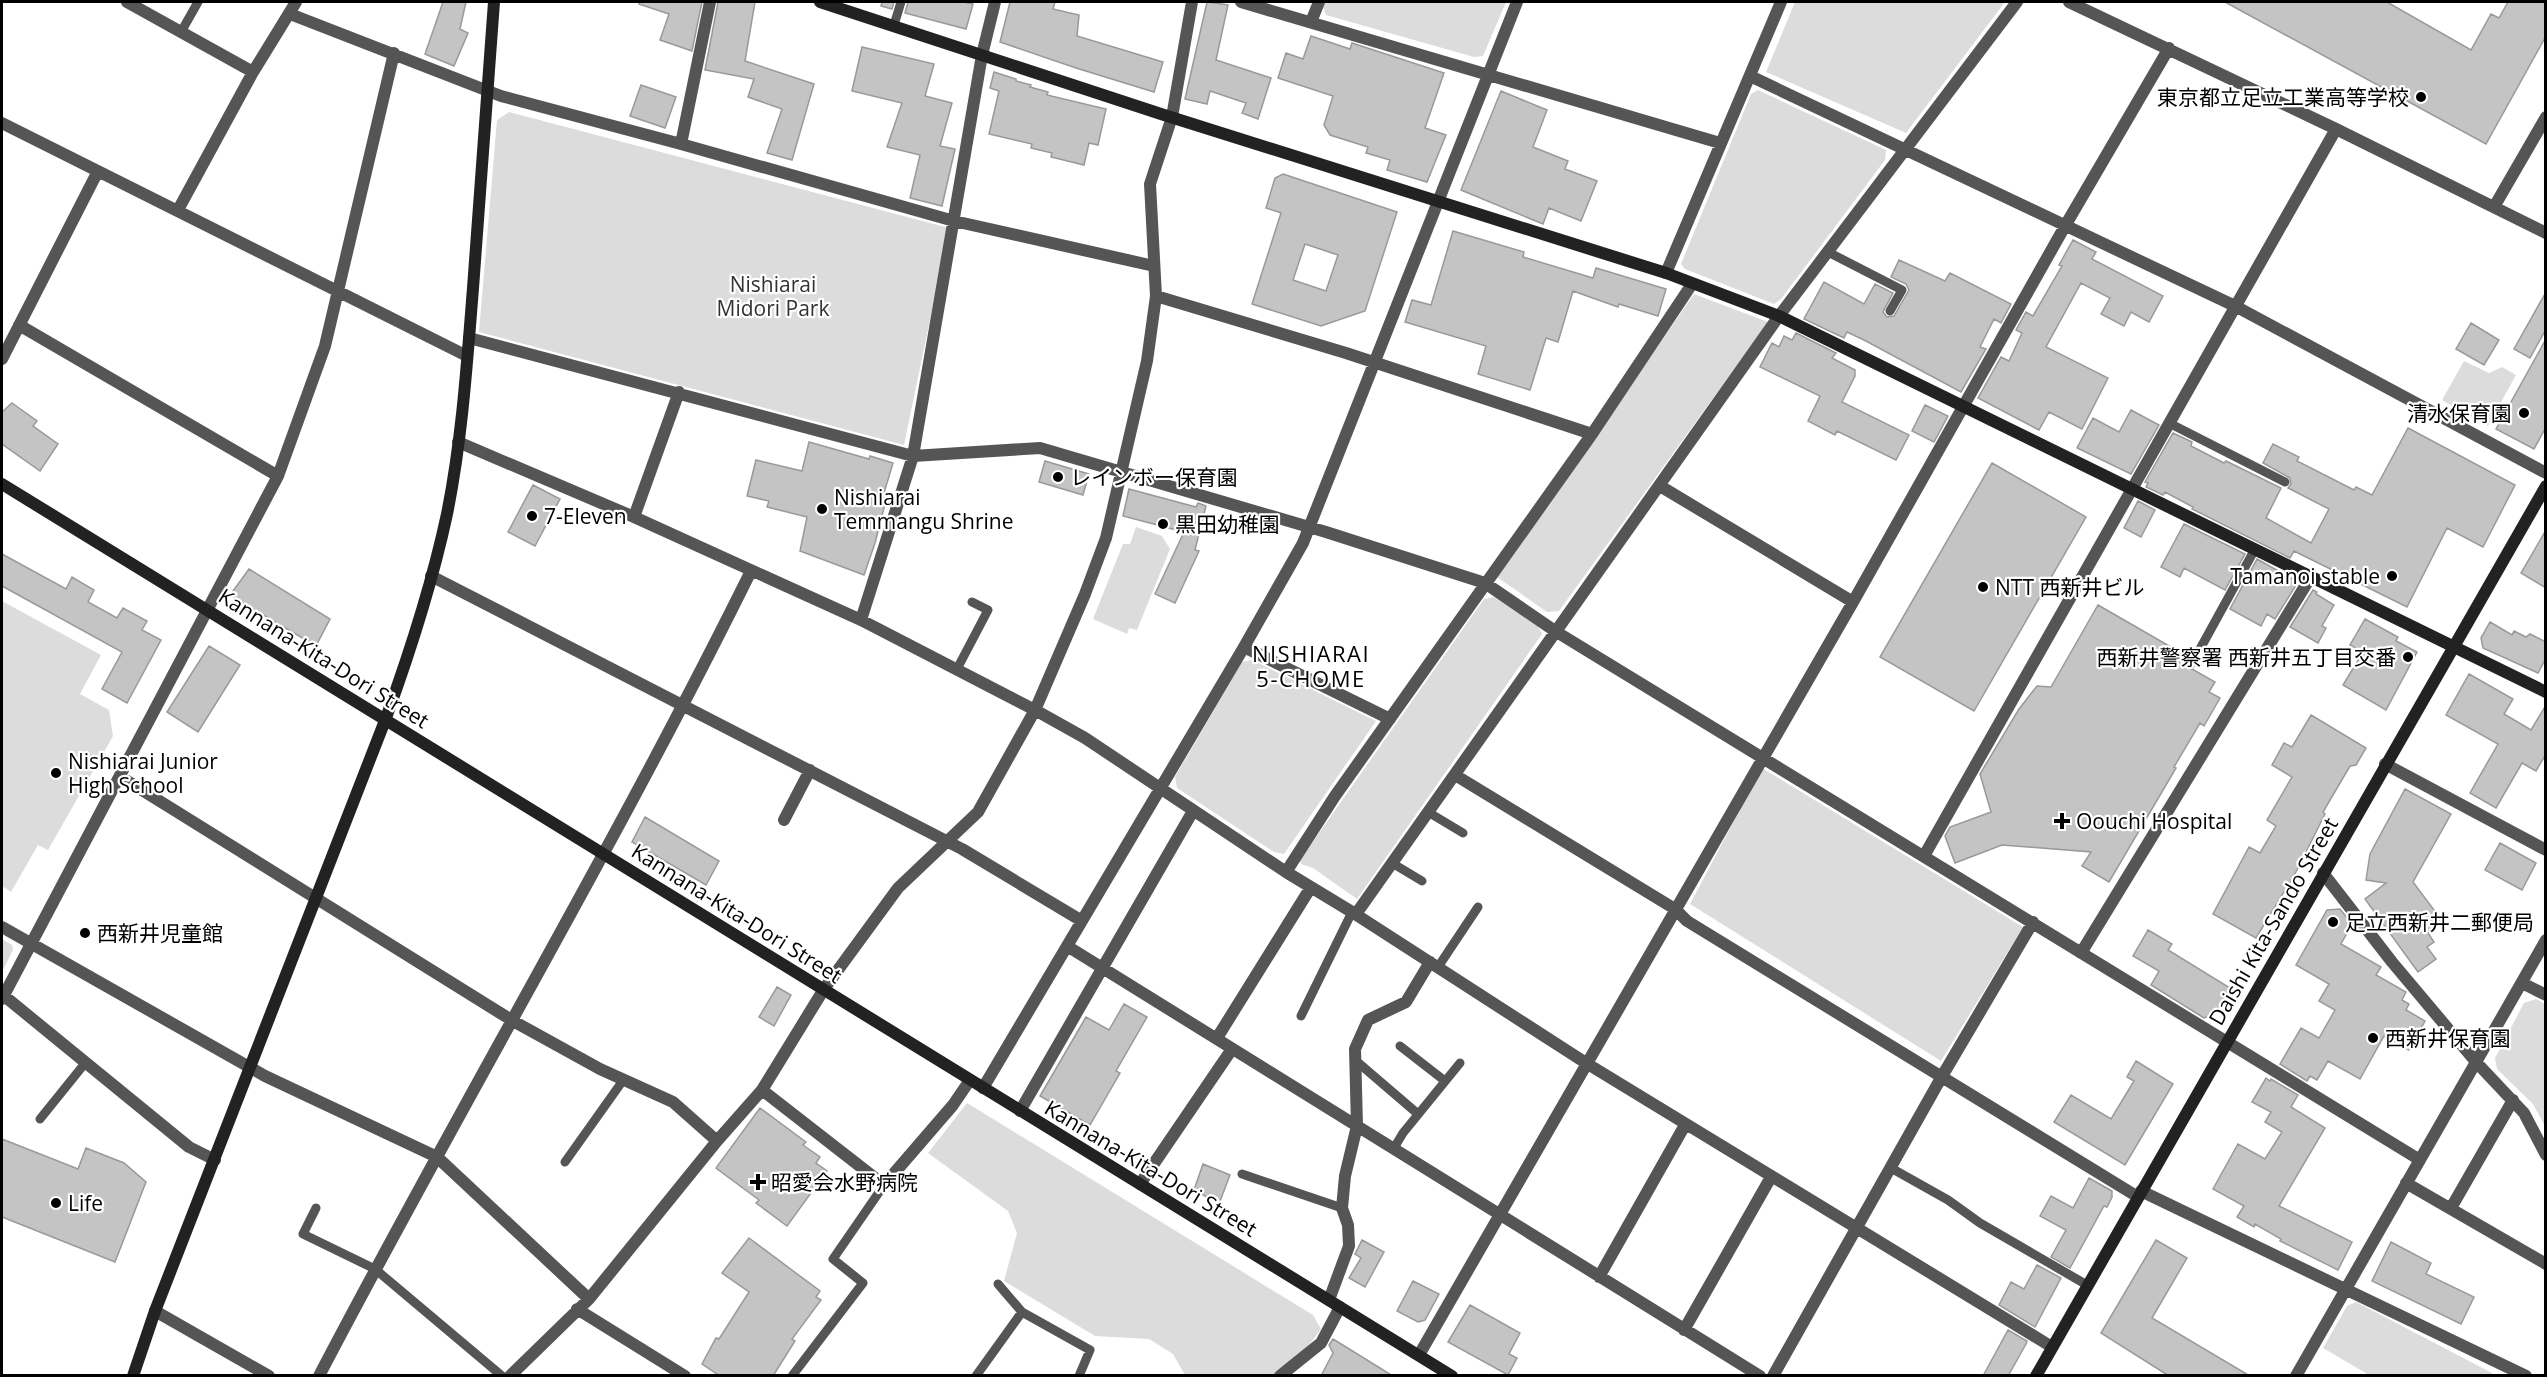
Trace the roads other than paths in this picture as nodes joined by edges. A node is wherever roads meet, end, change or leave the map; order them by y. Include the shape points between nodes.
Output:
1 (128, 2) edge
2 (198, 2) edge
3 (296, 2) edge
4 (494, 2) edge
5 (710, 2) edge
6 (820, 2) edge
7 (901, 2) edge
8 (995, 2) edge
9 (1192, 2) edge
10 (1241, 2) edge
11 (1319, 2) edge
12 (1516, 2) edge
13 (1781, 2) edge
14 (2017, 2) edge
15 (2069, 2) edge
16 (290, 14) junction
17 (1311, 22) junction
18 (894, 25) junction
19 (181, 32) junction
20 (2169, 48) junction
21 (394, 53) junction
22 (982, 56) junction
23 (254, 72) junction
24 (1487, 73) junction
25 (1750, 76) junction
26 (488, 91) junction
27 (1172, 117) junction
28 (2546, 117) edge
29 (2, 123) edge
30 (2336, 129) junction
31 (1720, 143) junction
32 (681, 144) junction
33 (1904, 150) junction
34 (98, 171) junction
35 (1437, 200) junction
36 (2494, 207) junction
37 (178, 210) junction
38 (954, 221) junction
39 (2065, 226) junction
40 (2546, 233) edge
41 (1828, 252) junction
42 (1154, 266) junction
43 (1666, 273) junction
44 (1692, 284) junction
45 (338, 292) junction
46 (1156, 296) junction
47 (2235, 306) junction
48 (1890, 311) dead end
49 (1779, 316) junction
50 (19, 325) junction
51 (469, 338) junction
52 (467, 356) junction
53 (2, 359) edge
54 (1372, 362) junction
55 (679, 393) junction
56 (1962, 406) junction
57 (2169, 423) junction
58 (1592, 434) junction
59 (458, 442) junction
60 (913, 456) junction
61 (1120, 471) junction
62 (2546, 473) edge
63 (278, 476) junction
64 (2285, 482) dead end
65 (2, 484) edge
66 (1660, 486) junction
67 (2546, 486) edge
68 (2133, 488) junction
69 (634, 518) junction
70 (1310, 528) junction
71 (2254, 549) junction
72 (751, 571) junction
73 (431, 576) junction
74 (2310, 578) junction
75 (1485, 583) junction
76 (972, 602) dead end
77 (1853, 602) junction
78 (208, 609) junction
79 (861, 620) junction
80 (1555, 631) junction
81 (2453, 646) junction
82 (1244, 647) junction
83 (2200, 649) dead end
84 (957, 669) junction
85 (2546, 692) edge
86 (683, 704) junction
87 (1035, 710) junction
88 (386, 718) junction
89 (1389, 718) junction
90 (1763, 757) junction
91 (2385, 764) junction
92 (810, 770) junction
93 (1455, 776) junction
94 (121, 777) junction
95 (1159, 788) junction
96 (1193, 811) junction
97 (1428, 812) junction
98 (784, 820) dead end
99 (1463, 833) dead end
100 (946, 841) junction
101 (2546, 850) edge
102 (604, 854) junction
103 (1924, 856) junction
104 (1392, 863) junction
105 (1286, 872) junction
106 (2323, 873) junction
107 (1422, 881) dead end
108 (1311, 887) junction
109 (314, 898) junction
110 (1478, 907) dead end
111 (1675, 909) junction
112 (1354, 913) junction
113 (1082, 921) junction
114 (2033, 922) junction
115 (2, 927) edge
116 (2546, 940) edge
117 (31, 944) junction
118 (1067, 946) junction
119 (2081, 953) junction
120 (1434, 965) junction
121 (1101, 969) junction
122 (2522, 983) junction
123 (824, 989) junction
124 (2546, 995) edge
125 (2, 997) edge
126 (1301, 1016) dead end
127 (513, 1020) junction
128 (1217, 1038) junction
129 (2227, 1041) junction
130 (1400, 1046) dead end
131 (1232, 1049) junction
132 (1355, 1060) junction
133 (86, 1062) junction
134 (2476, 1062) junction
135 (1460, 1063) dead end
136 (1586, 1063) junction
137 (249, 1067) junction
138 (1941, 1078) junction
139 (624, 1079) junction
140 (970, 1080) junction
141 (1445, 1081) junction
142 (983, 1088) junction
143 (762, 1090) junction
144 (2513, 1100) junction
145 (1020, 1111) junction
146 (1418, 1114) junction
147 (40, 1119) dead end
148 (1685, 1125) junction
149 (1357, 1126) junction
150 (717, 1141) junction
151 (1394, 1148) junction
152 (2546, 1155) edge
153 (437, 1157) junction
154 (215, 1160) junction
155 (2420, 1160) junction
156 (565, 1162) dead end
157 (1891, 1167) junction
158 (1242, 1174) dead end
159 (1771, 1177) junction
160 (1140, 1184) junction
161 (2406, 1184) junction
162 (885, 1185) junction
163 (2139, 1194) junction
164 (316, 1208) dead end
165 (1342, 1208) junction
166 (2451, 1208) junction
167 (1501, 1215) junction
168 (1857, 1227) junction
169 (2546, 1264) edge
170 (375, 1269) junction
171 (1599, 1277) junction
172 (998, 1284) dead end
173 (2087, 1285) junction
174 (2345, 1289) junction
175 (589, 1299) junction
176 (1335, 1303) junction
177 (577, 1309) junction
178 (155, 1311) junction
179 (1022, 1312) junction
180 (1684, 1329) junction
181 (2052, 1347) junction
182 (1419, 1355) junction
183 (2522, 1375) edge
184 (133, 1376) edge
185 (269, 1376) edge
186 (319, 1376) edge
187 (502, 1376) edge
188 (510, 1376) edge
189 (685, 1376) edge
190 (792, 1376) edge
191 (976, 1376) edge
192 (1079, 1376) edge
193 (1280, 1376) edge
194 (1452, 1376) edge
195 (1760, 1376) edge
196 (1773, 1376) edge
197 (2036, 1376) edge
198 (2296, 1376) edge

1 - 19 street
2 - 19 lane
3 - 16 street
4 - 26 street
5 - 32 street
6 - 18 street
7 - 18 lane
8 - 22 street
9 - 27 street
10 - 17 street
11 - 17 street
12 - 24 street
13 - 25 street
14 - 33 street
15 - 20 street
16 - 21 street
16 - 23 street
17 - 24 street
18 - 22 street
19 - 23 street
20 - 30 street
20 - 39 street
21 - 26 street
21 - 45 street
22 - 27 street
22 - 38 street
23 - 37 street
24 - 31 street
24 - 35 street
25 - 31 street
25 - 33 street
26 - 32 street
26 - 51 street
27 - 35 street
27 - 42 street via 1150,184
28 - 36 street
29 - 34 street
30 - 36 street
30 - 47 street
31 - 43 street
32 - 38 street
33 - 39 street
33 - 41 street
34 - 37 street
34 - 50 street
35 - 43 street
35 - 54 street
36 - 40 street
37 - 45 street
38 - 42 street
38 - 60 street
39 - 47 street
39 - 56 street
41 - 48 lane via 1902,290
41 - 49 street
42 - 46 street
43 - 44 street
44 - 49 street
44 - 58 street
45 - 52 street
45 - 63 street via 325,346
46 - 54 street
46 - 61 street via 1147,361
47 - 57 street
47 - 62 street
49 - 56 street
49 - 66 street
50 - 53 street
50 - 63 street
51 - 52 street
51 - 55 street
52 - 59 street
54 - 58 street
54 - 70 street
55 - 60 street
55 - 69 street
56 - 68 street
56 - 77 street
57 - 64 lane
57 - 68 street
58 - 75 street
59 - 69 street
59 - 73 street via 447,513
60 - 61 street via 1040,448
60 - 79 street
61 - 70 street
61 - 87 street via 1106,538
63 - 78 street
65 - 78 street, Kannana-Kita-Dori Street
66 - 77 street
66 - 80 street
67 - 81 street, Daishi Kita-Sando Street
68 - 71 street
68 - 103 street
69 - 72 street
70 - 75 street
70 - 82 street
71 - 74 street
71 - 83 lane
72 - 79 street
72 - 86 street
73 - 86 street
73 - 88 street
74 - 81 street
74 - 119 street
75 - 80 street
75 - 89 street
76 - 84 lane via 988,610
77 - 90 street
78 - 88 street, Kannana-Kita-Dori Street
78 - 94 street
79 - 84 street
80 - 90 street
80 - 93 street
81 - 85 street
81 - 91 street, Daishi Kita-Sando Street
82 - 89 street
82 - 95 street
84 - 87 street
86 - 92 street
86 - 102 street
87 - 95 street
87 - 100 street via 978,812
88 - 102 street, Kannana-Kita-Dori Street
88 - 109 street
89 - 105 street
90 - 103 street
90 - 111 street
91 - 101 street
91 - 106 street, Daishi Kita-Sando Street
92 - 98 street
92 - 100 street
93 - 97 street
93 - 111 street
94 - 109 street
94 - 117 street
95 - 96 street
95 - 113 street
96 - 105 street
96 - 121 street
97 - 99 lane
97 - 104 street
100 - 113 street
100 - 123 street via 898,888
102 - 123 street, Kannana-Kita-Dori Street
102 - 127 street
103 - 114 street
104 - 107 lane
104 - 112 street
105 - 108 street
106 - 129 street, Daishi Kita-Sando Street
106 - 134 street
108 - 112 street
108 - 128 street
109 - 127 street
109 - 137 street
110 - 120 lane
111 - 136 street
111 - 138 street via 1687,921
112 - 120 street
112 - 126 lane
113 - 118 street
114 - 119 street
114 - 138 street
115 - 117 street
116 - 122 street
117 - 125 street
117 - 137 street
118 - 121 street
118 - 142 street
119 - 129 street
120 - 132 street via 1406,1002 1368,1020 1355,1049
120 - 136 street
121 - 128 street
121 - 145 street
122 - 124 street
122 - 134 street
123 - 140 street, Kannana-Kita-Dori Street
123 - 143 street
125 - 133 street
127 - 139 street
127 - 153 street
128 - 131 street
129 - 155 street
129 - 163 street, Daishi Kita-Sando Street
130 - 141 lane
131 - 149 street
131 - 160 street
132 - 146 lane
132 - 149 street
133 - 147 lane
133 - 154 street via 189,1147
134 - 144 street
134 - 155 street
135 - 141 lane
136 - 148 street
136 - 167 street
137 - 153 street
137 - 154 street
138 - 157 street
138 - 163 street
139 - 150 street via 673,1102
139 - 156 lane
140 - 142 street, Kannana-Kita-Dori Street
140 - 162 street
141 - 146 lane
142 - 145 street, Kannana-Kita-Dori Street
143 - 150 street
143 - 162 street
144 - 152 street
144 - 166 street
145 - 160 street, Kannana-Kita-Dori Street
146 - 151 lane
148 - 159 street
148 - 171 street
149 - 151 street
149 - 165 street
150 - 175 street
151 - 167 street
153 - 170 street
153 - 175 street
154 - 178 street
155 - 161 street
157 - 168 street
157 - 173 lane
158 - 165 lane
159 - 168 street
159 - 180 street
160 - 176 street, Kannana-Kita-Dori Street
161 - 166 street
161 - 174 street
162 - 190 lane via 833,1259 863,1283
163 - 173 street, Daishi Kita-Sando Street
163 - 174 street
164 - 170 lane via 303,1234
165 - 176 street via 1349,1246
166 - 169 street
167 - 171 street
167 - 182 street
168 - 181 street
168 - 196 street
170 - 186 street
170 - 187 lane
171 - 180 street
172 - 179 lane
173 - 181 street, Daishi Kita-Sando Street
174 - 183 street
174 - 198 street
175 - 177 street
176 - 182 street, Kannana-Kita-Dori Street
176 - 193 street via 1321,1343
177 - 188 street
177 - 189 street
178 - 184 street
178 - 185 street
179 - 191 lane
179 - 192 lane via 1090,1350
180 - 195 street
181 - 197 street, Daishi Kita-Sando Street
182 - 194 street, Kannana-Kita-Dori Street

